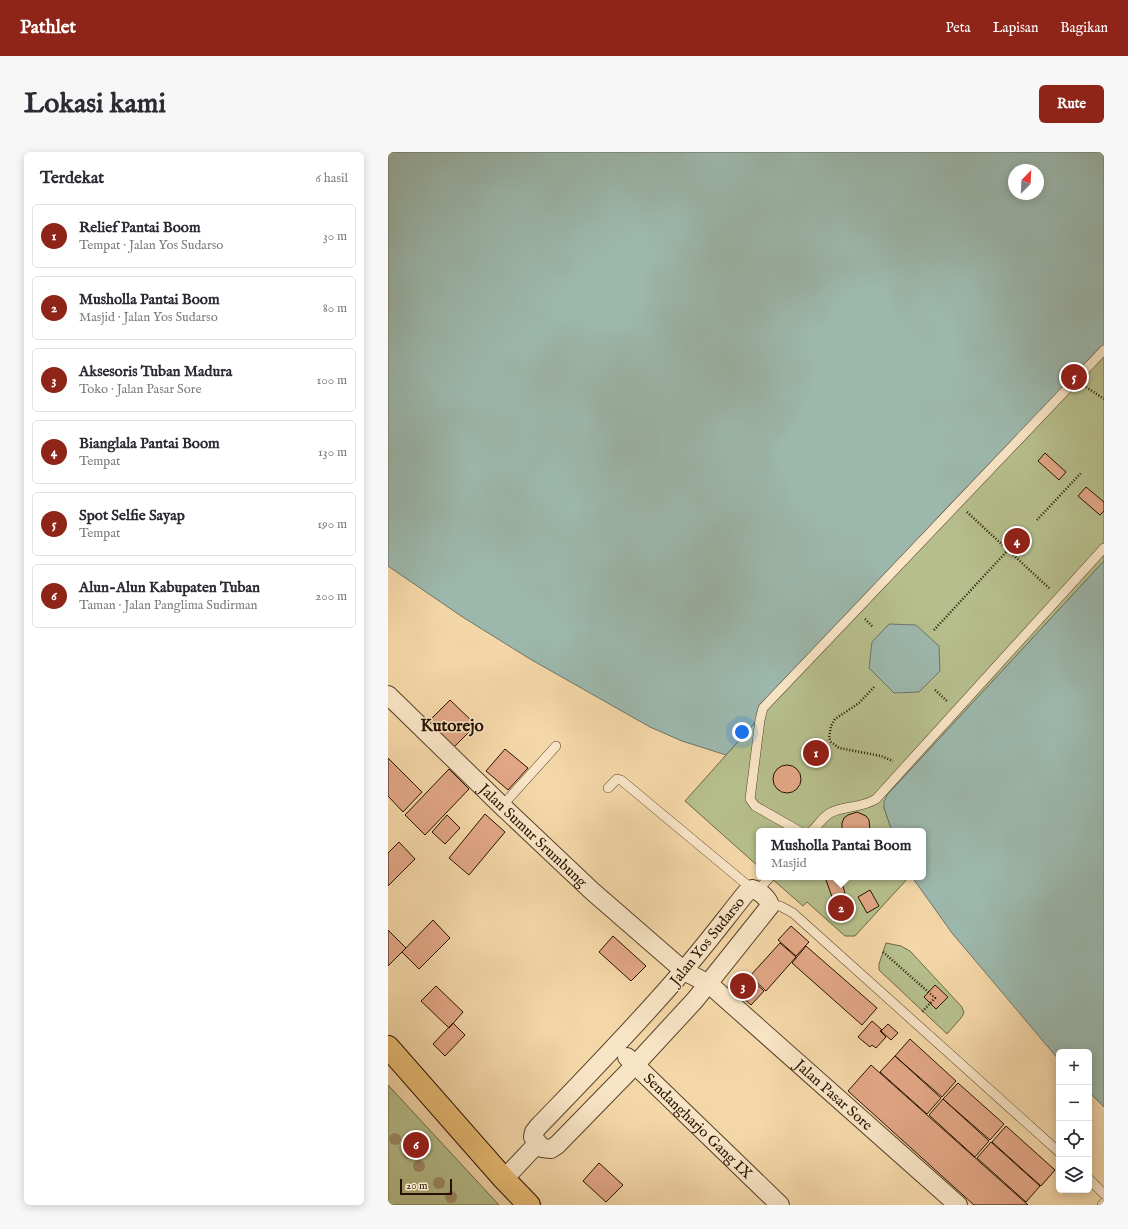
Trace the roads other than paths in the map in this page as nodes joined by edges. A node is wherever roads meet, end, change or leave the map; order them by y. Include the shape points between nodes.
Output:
1 (1104, 350) edge
2 (1104, 548) edge
3 (388, 695) edge
4 (556, 746) dead end
5 (608, 788) dead end
6 (502, 806) junction
7 (794, 828) edge
8 (815, 828) edge
9 (767, 880) edge
10 (755, 890) junction
11 (770, 905) junction
12 (684, 971) junction
13 (709, 984) junction
14 (388, 1047) edge
15 (616, 1047) junction
16 (635, 1065) junction
17 (537, 1144) junction
18 (1056, 1149) edge
19 (504, 1179) junction
20 (1092, 1182) edge
21 (1104, 1194) edge
22 (529, 1205) edge
23 (780, 1205) edge
24 (958, 1205) edge

1 - 7 lane via 763,708 750,799 755,806
2 - 8 lane via 876,799 861,806 832,812
3 - 6 street, Jalan Sumur Srumbung
4 - 6 lane
5 - 10 lane via 617,779 621,780
6 - 12 street, Jalan Sumur Srumbung via 592,891
9 - 10 lane
10 - 11 street, Jalan Yos Sudarso via 768,900
10 - 12 street, Jalan Yos Sudarso via 744,895
11 - 13 street, Jalan Yos Sudarso
11 - 18 lane via 780,906 793,914
12 - 13 street, Jalan Sumur Srumbung
12 - 15 street, Jalan Yos Sudarso
13 - 16 street, Jalan Yos Sudarso
13 - 24 street, Jalan Pasar Sore
14 - 19 highway
15 - 16 street, Sendangharjo Gang IX
15 - 17 street, Jalan Yos Sudarso via 538,1127 533,1134
16 - 17 street, Jalan Yos Sudarso via 554,1148 548,1150
16 - 23 street, Sendangharjo Gang IX
17 - 19 street
19 - 22 highway
20 - 21 lane

